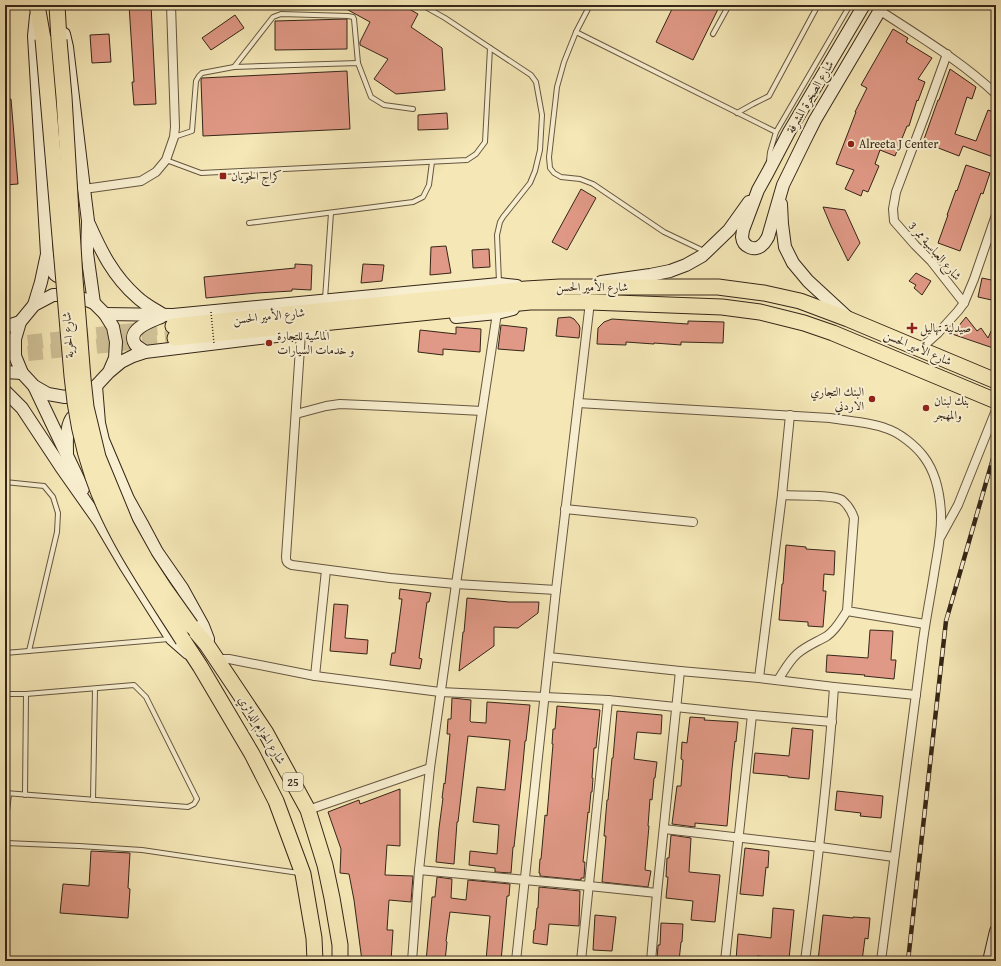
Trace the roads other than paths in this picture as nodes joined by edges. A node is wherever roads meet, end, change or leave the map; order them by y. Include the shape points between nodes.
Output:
1 (37, 5) edge
2 (58, 5) edge
3 (171, 5) edge
4 (422, 5) edge
5 (590, 5) edge
6 (729, 5) edge
7 (818, 5) edge
8 (850, 5) edge
9 (864, 5) edge
10 (881, 8) edge
11 (576, 32) junction
12 (713, 34) dead end
13 (490, 48) junction
14 (947, 54) junction
15 (358, 63) junction
16 (234, 67) junction
17 (996, 94) edge
18 (413, 109) dead end
19 (737, 113) junction
20 (776, 132) junction
21 (174, 137) junction
22 (166, 160) junction
23 (432, 162) junction
24 (768, 172) junction
25 (783, 185) junction
26 (84, 189) junction
27 (758, 190) junction
28 (331, 213) junction
29 (996, 215) edge
30 (88, 220) junction
31 (249, 223) dead end
32 (87, 253) junction
33 (706, 253) junction
34 (47, 254) junction
35 (499, 284) junction
36 (560, 287) junction
37 (528, 296) junction
38 (325, 300) junction
39 (590, 302) junction
40 (94, 303) junction
41 (964, 303) junction
42 (34, 305) junction
43 (497, 313) junction
44 (106, 314) junction
45 (848, 319) junction
46 (20, 322) junction
47 (5, 327) edge
48 (170, 327) junction
49 (301, 332) junction
50 (920, 349) junction
51 (145, 352) junction
52 (5, 372) edge
53 (108, 372) junction
54 (22, 373) junction
55 (996, 381) edge
56 (34, 386) junction
57 (96, 386) junction
58 (5, 391) edge
59 (996, 400) edge
60 (578, 403) junction
61 (996, 410) edge
62 (482, 411) junction
63 (296, 414) junction
64 (790, 416) junction
65 (99, 423) junction
66 (66, 454) junction
67 (5, 482) edge
68 (782, 496) junction
69 (566, 509) junction
70 (99, 521) junction
71 (694, 522) dead end
72 (940, 538) junction
73 (326, 570) junction
74 (456, 584) junction
75 (556, 590) junction
76 (847, 611) junction
77 (925, 624) junction
78 (191, 626) joint
79 (177, 640) junction
80 (207, 645) junction
81 (29, 651) junction
82 (5, 653) edge
83 (549, 657) junction
84 (216, 659) junction
85 (680, 671) junction
86 (315, 676) junction
87 (759, 678) junction
88 (778, 680) junction
89 (834, 688) junction
90 (95, 689) junction
91 (440, 692) junction
92 (5, 694) edge
93 (26, 694) junction
94 (916, 695) junction
95 (545, 697) junction
96 (608, 700) junction
97 (676, 707) junction
98 (752, 715) junction
99 (832, 722) junction
100 (430, 768) junction
101 (7, 793) edge
102 (25, 795) junction
103 (93, 800) junction
104 (308, 810) junction
105 (5, 829) edge
106 (664, 829) junction
107 (738, 837) junction
108 (5, 843) edge
109 (820, 847) junction
110 (894, 857) junction
111 (420, 870) junction
112 (303, 874) junction
113 (525, 880) junction
114 (589, 886) junction
115 (657, 893) junction
116 (996, 931) edge
117 (315, 961) edge
118 (340, 961) edge
119 (412, 961) edge
120 (516, 961) edge
121 (581, 961) edge
122 (651, 961) edge
123 (725, 961) edge
124 (805, 961) edge
125 (882, 961) edge
126 (989, 961) edge

1 - 34 main road via 34,36
1 - 79 highway, شارع الحرية, bridge via 72,376 86,456 114,526
2 - 26 main road via 67,47
2 - 78 highway, شارع الحرية, bridge via 86,407 98,457 126,525 145,559
3 - 21 street
4 - 13 lane
5 - 11 lane
6 - 12 lane
7 - 19 lane via 769,96
8 - 20 lane
9 - 24 main road, شارع الصخرة المشرفة
10 - 14 street
10 - 25 main road, شارع الصخرة المشرفة via 815,120
11 - 19 lane
11 - 33 lane via 557,87 550,168 561,177 580,179 593,184 664,232
13 - 23 lane via 485,142 468,160
13 - 35 lane via 531,75 536,82 542,115 540,150 535,171 530,183 503,217 498,229
14 - 17 street
14 - 41 street, شارع العباسية ممر 3 via 896,192 893,209 894,221 931,261
15 - 16 lane
15 - 16 lane via 353,18 281,14 273,18
15 - 18 lane via 371,97 384,104
16 - 21 lane via 202,73 199,76 196,81 192,131
19 - 20 lane
20 - 24 lane
21 - 22 street
22 - 23 lane via 201,173
22 - 26 street via 156,172 141,181
23 - 28 lane via 430,185 423,197 413,202
24 - 27 main road, شارع الصخرة المشرفة
25 - 27 main road via 768,237 761,247 756,249 748,246 742,237
25 - 45 main road via 781,207 785,247 793,263 808,281
26 - 30 main road
27 - 33 main road via 729,230
28 - 31 lane
28 - 38 lane
29 - 41 street
30 - 32 main road
30 - 48 main road via 103,254 125,286
32 - 34 main road via 82,269 77,274 63,278 52,272
32 - 40 main road
33 - 36 main road via 670,271
34 - 42 main road
35 - 37 main road via 512,285
35 - 38 main road
36 - 37 highway, شارع الأمير الحسن
36 - 45 highway, شارع الأمير الحسن via 718,287 800,301
37 - 39 highway, شارع الأمير الحسن
37 - 43 main road via 515,308
37 - 48 highway, شارع الأمير الحسن
38 - 48 main road via 173,315
39 - 59 highway, شارع الأمير الحسن via 722,307 760,312 833,333
39 - 60 street
40 - 42 main road, 25 via 74,295 53,295
40 - 44 main road, 25
41 - 50 street
42 - 46 main road, 25
43 - 49 main road
43 - 62 street
44 - 48 main road
44 - 53 main road, 25 via 113,327 116,342 115,358
45 - 50 highway, شارع الأمير الحسن
46 - 47 main road
46 - 54 main road, 25 via 15,339 15,356
48 - 51 main road via 140,327 134,333 134,340
49 - 51 main road
49 - 63 street
50 - 55 highway, شارع الأمير الحسن
51 - 53 main road via 121,362
52 - 54 main road
53 - 57 main road, 25
54 - 56 main road, 25
56 - 57 main road, 25 via 48,394 65,397 81,394
56 - 66 main road, 25
57 - 65 main road, 25
58 - 70 main road via 22,408
60 - 64 street
60 - 69 street
61 - 72 street via 958,505
62 - 63 street via 340,404
62 - 74 street
63 - 73 street via 286,562
64 - 68 street
64 - 72 street via 830,418 886,428 911,444 924,457 935,478 941,514
65 - 66 main road via 87,413 73,416 69,422
65 - 80 main road, 25 via 128,498 157,552 182,588 203,626 208,639
66 - 70 main road, 25
67 - 81 lane via 44,486 54,497 58,513 57,532
68 - 76 street via 834,497 842,500 852,511 854,518
68 - 87 street
69 - 71 street
69 - 75 street
70 - 79 main road, 25 via 125,565
72 - 77 street
73 - 74 street
73 - 86 street
74 - 75 street
74 - 91 street
75 - 83 street
76 - 77 street
76 - 88 street via 828,635 792,659
77 - 94 street
78 - 80 highway, شارع الحزام الدائري / 25
79 - 81 lane
79 - 112 highway, شارع الحزام الدائري / 25 via 200,666 252,754 276,801
80 - 84 highway, شارع الحزام الدائري / 25
81 - 82 lane
83 - 85 street
83 - 95 street
84 - 86 street via 229,659
84 - 104 highway, شارع الحزام الدائري / 25 via 266,732
85 - 87 street
85 - 97 street
86 - 91 street
87 - 88 street
88 - 89 street
89 - 94 street
89 - 99 street
90 - 93 lane
90 - 103 lane
90 - 103 lane via 134,685 146,697 197,799 188,807
91 - 95 street
91 - 100 street
92 - 93 lane
93 - 102 lane
94 - 110 street
95 - 96 street
95 - 113 street
96 - 97 street
96 - 114 street
97 - 98 street
97 - 106 street
98 - 99 street
98 - 107 street
99 - 109 street
100 - 104 street
100 - 111 street
101 - 102 lane
101 - 105 lane
102 - 103 lane
104 - 118 highway, شارع الحزام الدائري / 25 via 330,885 340,945
106 - 107 street
106 - 115 street
107 - 109 street
107 - 123 street
108 - 112 lane via 142,850
109 - 110 street
109 - 124 street
110 - 125 street
111 - 113 street
111 - 119 street
112 - 117 highway, شارع الحزام الدائري / 25 via 314,938
113 - 114 street
113 - 120 street
114 - 115 street
114 - 121 street
115 - 122 street
116 - 126 main road

